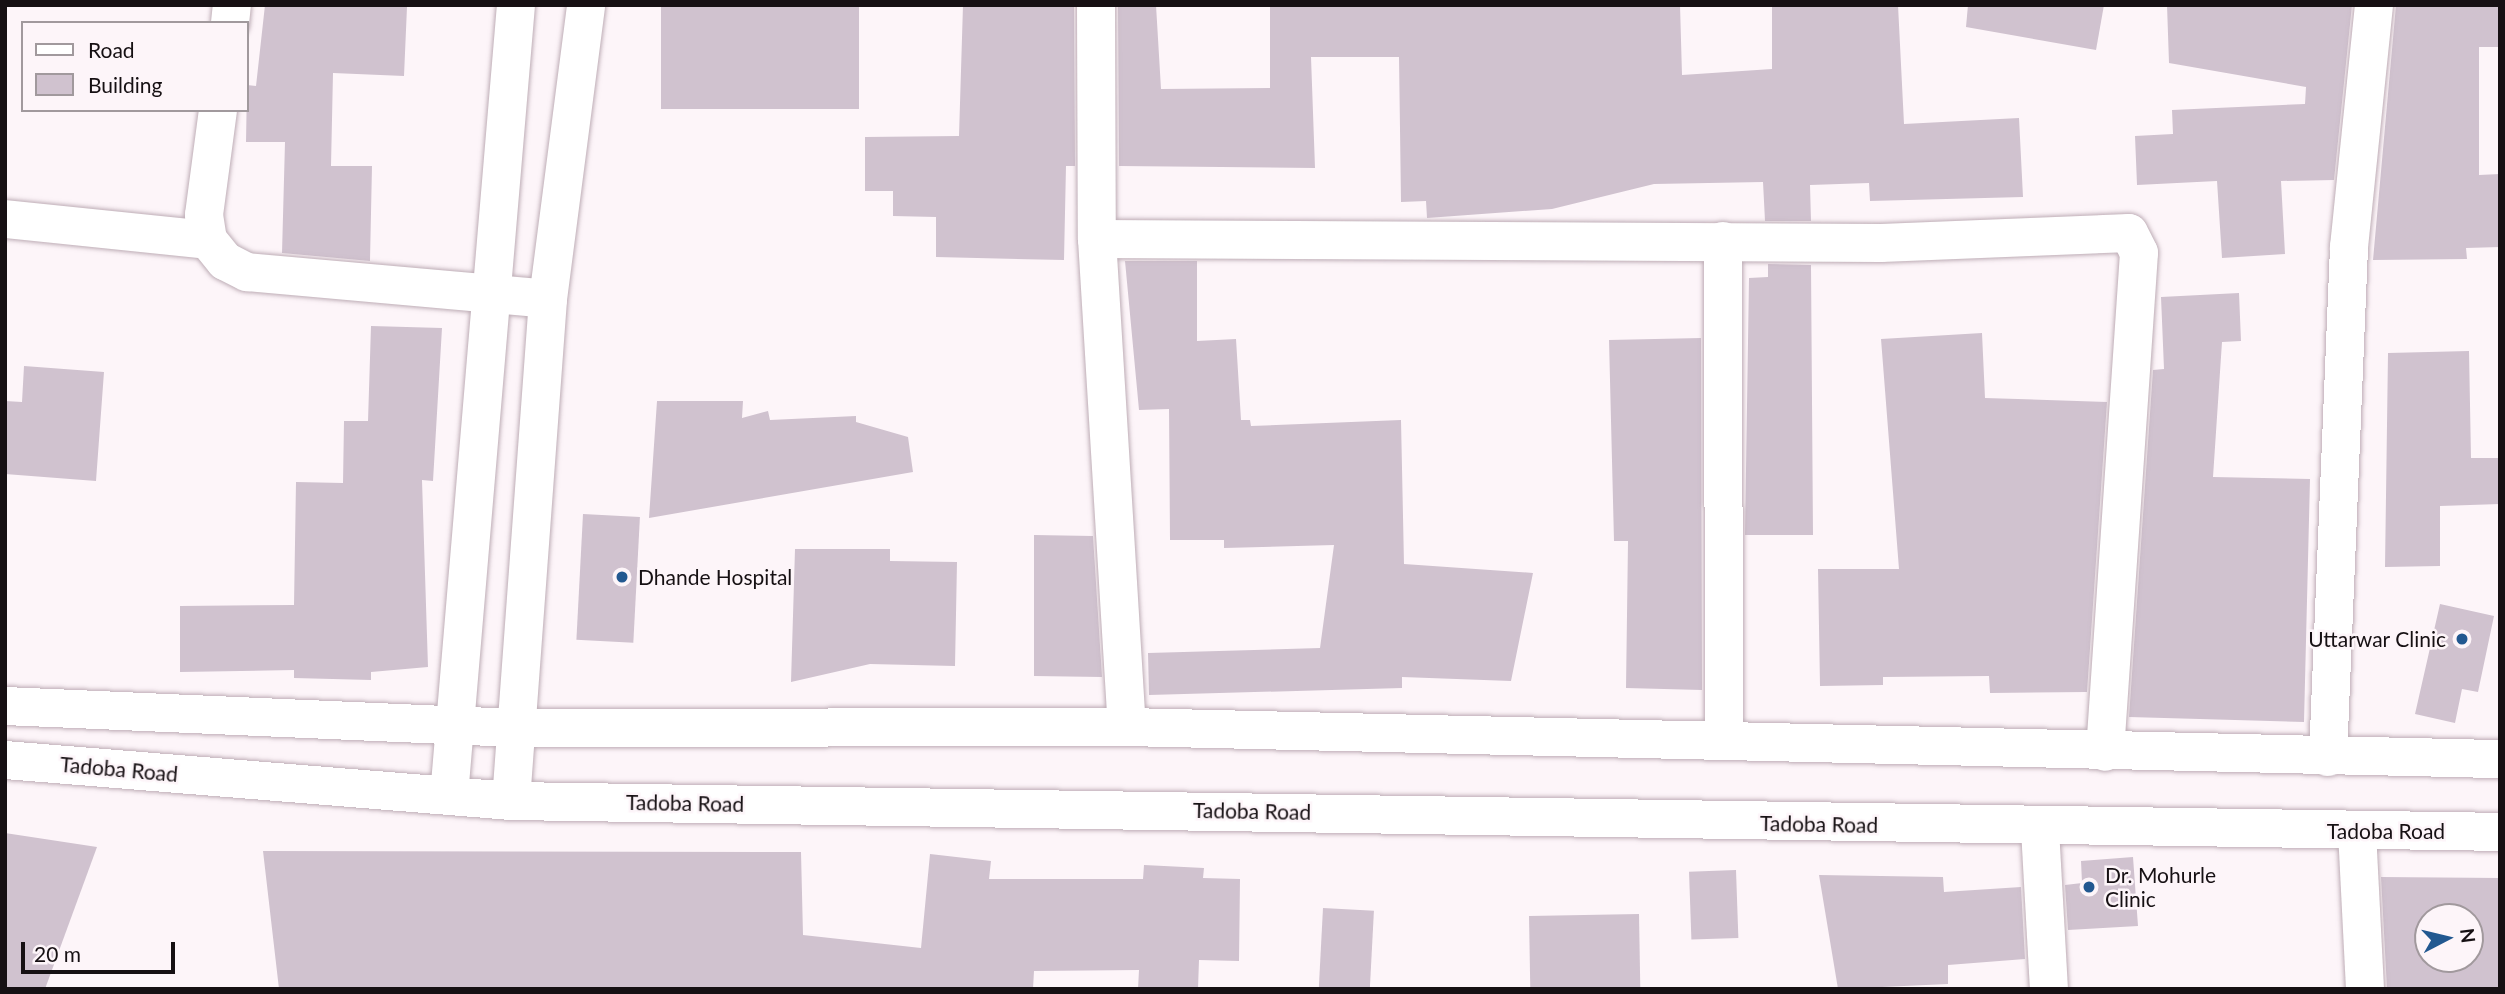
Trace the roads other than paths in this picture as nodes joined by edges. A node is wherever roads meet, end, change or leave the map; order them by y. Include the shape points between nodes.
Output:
1 (516, 5) edge
2 (586, 5) edge
3 (1096, 5) edge
4 (2374, 5) edge
5 (218, 112) edge
6 (5, 219) edge
7 (1097, 239) junction
8 (208, 240) junction
9 (1723, 241) junction
10 (491, 291) junction
11 (548, 299) junction
12 (5, 706) edge
13 (453, 725) junction
14 (1127, 727) junction
15 (516, 728) junction
16 (1724, 741) junction
17 (2105, 752) junction
18 (2328, 757) junction
19 (2500, 759) edge
20 (5, 760) edge
21 (449, 796) junction
22 (511, 801) junction
23 (2040, 829) junction
24 (2357, 831) junction
25 (2500, 832) edge
26 (2049, 989) edge
27 (2365, 989) edge

1 - 10 street
2 - 11 street
3 - 7 street
4 - 18 street via 2349,247
5 - 8 street via 204,215
6 - 8 street
7 - 9 street
7 - 14 street
8 - 10 street via 225,261 247,272
9 - 16 street
9 - 17 street via 1881,243 2122,232 2135,239 2139,253
10 - 11 street
10 - 13 street
11 - 15 street
12 - 13 street
13 - 15 street
13 - 21 street
14 - 15 street
14 - 16 street
15 - 22 street
16 - 17 street
17 - 18 street
18 - 19 street
20 - 21 street, Tadoba Road
21 - 22 street, Tadoba Road
22 - 23 street, Tadoba Road
23 - 24 street, Tadoba Road
23 - 26 street
24 - 25 street, Tadoba Road
24 - 27 street

